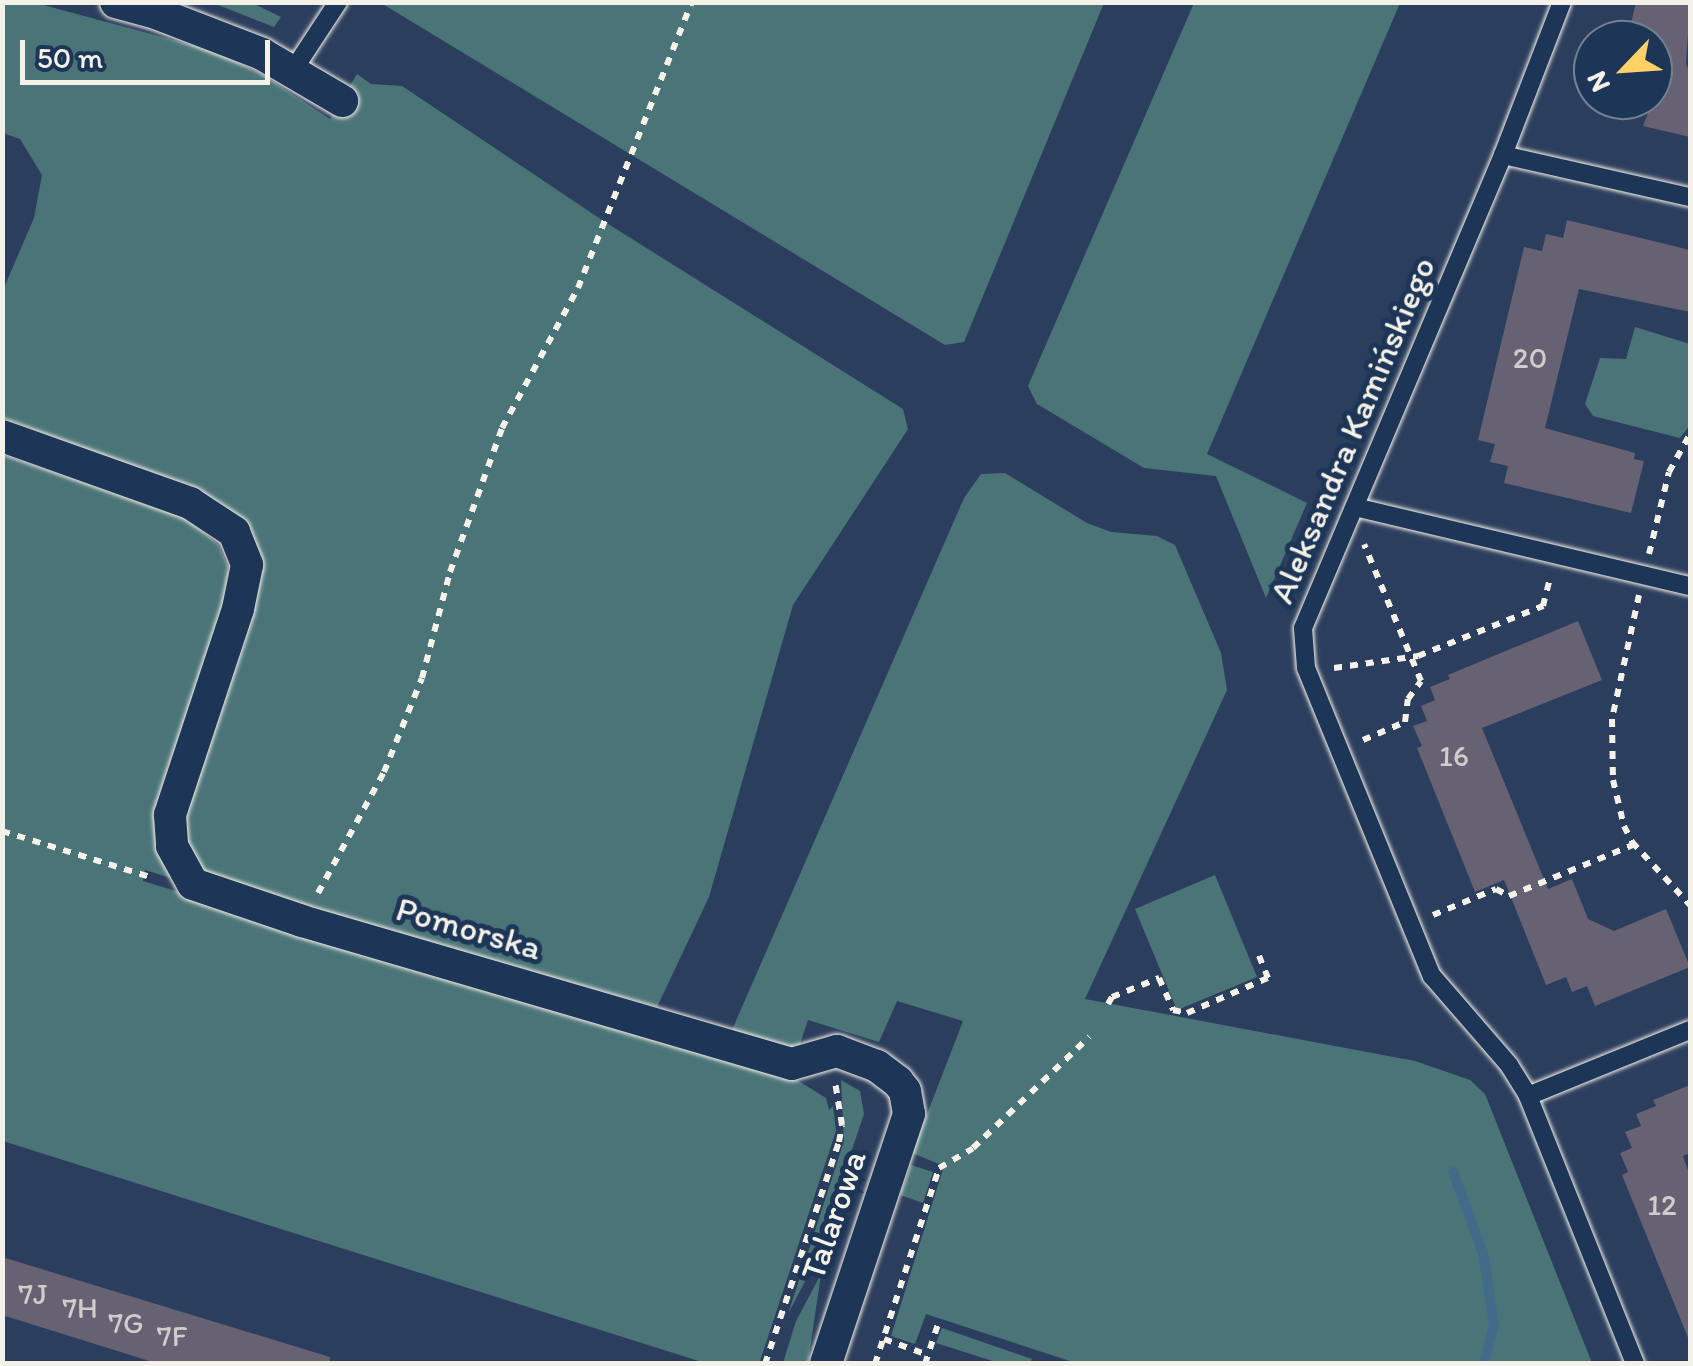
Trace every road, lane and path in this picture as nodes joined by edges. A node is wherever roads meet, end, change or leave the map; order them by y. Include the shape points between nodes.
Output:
1 (338, 2) edge
2 (692, 2) edge
3 (1562, 2) edge
4 (138, 5) edge
5 (292, 72) junction
6 (342, 101) dead end
7 (1504, 155) junction
8 (1690, 197) edge
9 (1690, 434) edge
10 (2, 436) edge
11 (1355, 507) junction
12 (1363, 544) dead end
13 (1556, 554) junction
14 (1644, 575) junction
15 (1690, 586) edge
16 (1411, 657) junction
17 (1338, 678) dead end
18 (1356, 722) dead end
19 (2, 831) edge
20 (1634, 844) junction
21 (192, 884) junction
22 (1426, 899) dead end
23 (1690, 905) edge
24 (1432, 915) junction
25 (302, 922) junction
26 (1438, 930) dead end
27 (1256, 949) dead end
28 (1108, 1004) dead end
29 (1690, 1030) edge
30 (1089, 1037) dead end
31 (837, 1051) junction
32 (1528, 1096) junction
33 (939, 1321) dead end
34 (884, 1339) junction
35 (928, 1354) junction
36 (764, 1364) edge
37 (826, 1364) edge
38 (875, 1364) edge
39 (925, 1364) edge
40 (1636, 1364) edge

1 - 5 lane
2 - 25 path via 578,288 502,428 450,572 422,678 384,772
3 - 7 lane, Aleksandra Kamińskiego
4 - 5 street
5 - 6 street
7 - 8 lane
7 - 11 lane, Aleksandra Kamińskiego
9 - 14 path via 1669,472
10 - 21 street via 190,503 234,532 247,566 238,610 170,815 172,846
11 - 13 lane
11 - 32 lane, Aleksandra Kamińskiego via 1303,628 1306,668 1432,976
12 - 16 path
13 - 14 lane
13 - 16 path via 1544,606
14 - 15 lane
14 - 20 path via 1610,747 1618,808
16 - 17 path via 1334,668
16 - 18 path via 1421,681 1408,700 1405,722 1364,744
19 - 21 path via 184,887
20 - 23 path
20 - 24 path via 1508,896 1496,889
21 - 25 street, Pomorska
22 - 24 path
24 - 26 path
25 - 31 street, Pomorska via 792,1064
27 - 28 path via 1268,978 1187,1013 1173,1010 1159,978
29 - 32 lane
30 - 34 path via 974,1148 939,1168
31 - 36 path via 839,1142
31 - 37 street, Talarowa via 877,1066 906,1091 909,1114
32 - 40 lane, Aleksandra Kamińskiego
33 - 35 path
34 - 35 path
34 - 38 path
35 - 39 path

